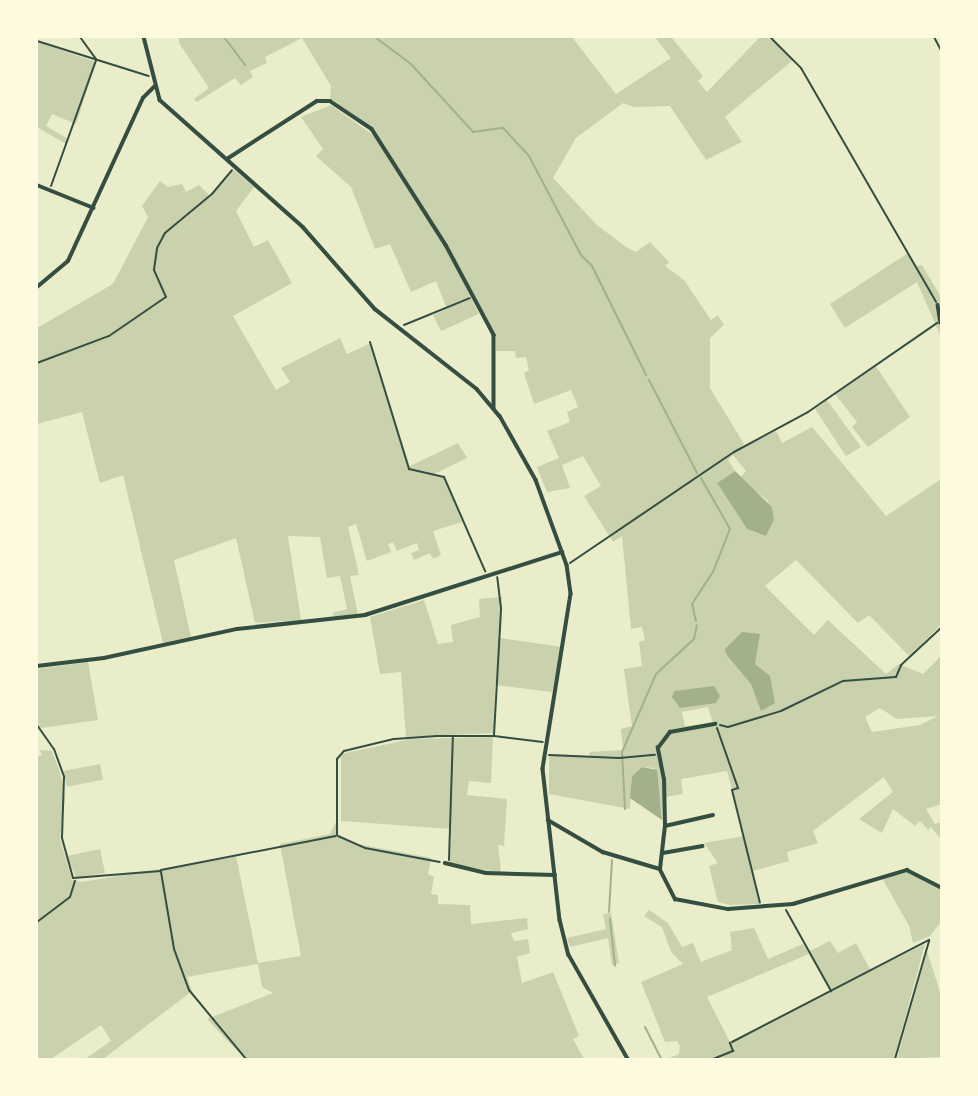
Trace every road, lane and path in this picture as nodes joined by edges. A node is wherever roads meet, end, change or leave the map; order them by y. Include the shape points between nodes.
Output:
1 (80, 37) edge
2 (144, 37) edge
3 (770, 37) edge
4 (934, 37) edge
5 (37, 41) edge
6 (941, 50) edge
7 (96, 60) junction
8 (151, 76) junction
9 (154, 88) junction
10 (227, 159) junction
11 (235, 167) junction
12 (37, 185) edge
13 (50, 190) junction
14 (94, 208) junction
15 (37, 287) edge
16 (474, 297) junction
17 (938, 305) joint
18 (941, 322) edge
19 (397, 328) junction
20 (370, 342) dead end
21 (37, 363) edge
22 (494, 408) junction
23 (562, 552) junction
24 (567, 565) junction
25 (496, 572) junction
26 (487, 575) junction
27 (941, 628) edge
28 (37, 666) edge
29 (715, 724) junction
30 (37, 725) edge
31 (453, 735) junction
32 (494, 736) junction
33 (546, 743) junction
34 (659, 754) junction
35 (544, 755) junction
36 (713, 815) dead end
37 (548, 820) junction
38 (665, 826) junction
39 (337, 835) junction
40 (702, 846) dead end
41 (663, 853) junction
42 (447, 864) junction
43 (660, 869) junction
44 (161, 871) junction
45 (555, 875) junction
46 (75, 880) junction
47 (941, 887) edge
48 (784, 906) junction
49 (761, 908) junction
50 (37, 922) edge
51 (831, 992) junction
52 (246, 1059) edge
53 (627, 1059) edge
54 (713, 1059) edge
55 (895, 1059) edge

1 - 7 path
2 - 8 street
3 - 17 path via 801,68
4 - 6 path
5 - 7 path
7 - 8 path
7 - 13 path
8 - 9 street
9 - 10 street via 160,100
9 - 14 street via 143,97
10 - 11 street
10 - 16 street via 317,101 330,102 379,138
11 - 19 street via 303,227
11 - 21 path via 161,240 154,270 166,297 109,336
12 - 13 street
13 - 14 street
14 - 15 street via 68,261
16 - 19 path
16 - 22 street via 494,335
17 - 18 street
18 - 24 path via 808,412 734,452
19 - 22 street via 477,389
20 - 26 path via 409,469 444,477
22 - 23 street via 536,480
23 - 24 street
23 - 25 street
24 - 33 street via 572,607
25 - 26 street
25 - 32 path via 502,597
26 - 28 street via 365,615 237,629 104,658
27 - 29 path via 896,677 844,681 757,719 728,727
29 - 34 street via 670,732 658,748
29 - 49 path via 738,788 732,790
30 - 46 path via 54,749 64,777 62,838
31 - 32 path
31 - 39 path via 394,739 339,754
31 - 42 path
32 - 33 path
33 - 35 street
34 - 35 path via 625,758
34 - 38 street
35 - 37 street
36 - 38 street
37 - 43 street via 603,852
37 - 45 street
38 - 41 street
39 - 42 path via 365,848
39 - 44 path
40 - 41 street
41 - 43 street
42 - 45 street via 485,873
43 - 49 street via 675,899 728,909
44 - 46 path
44 - 52 path via 174,949 188,990
45 - 53 street via 569,955
46 - 50 path via 70,897
47 - 48 street via 907,870
48 - 49 street
48 - 51 path
51 - 54 path via 731,1043 733,1051
51 - 55 path via 929,940

